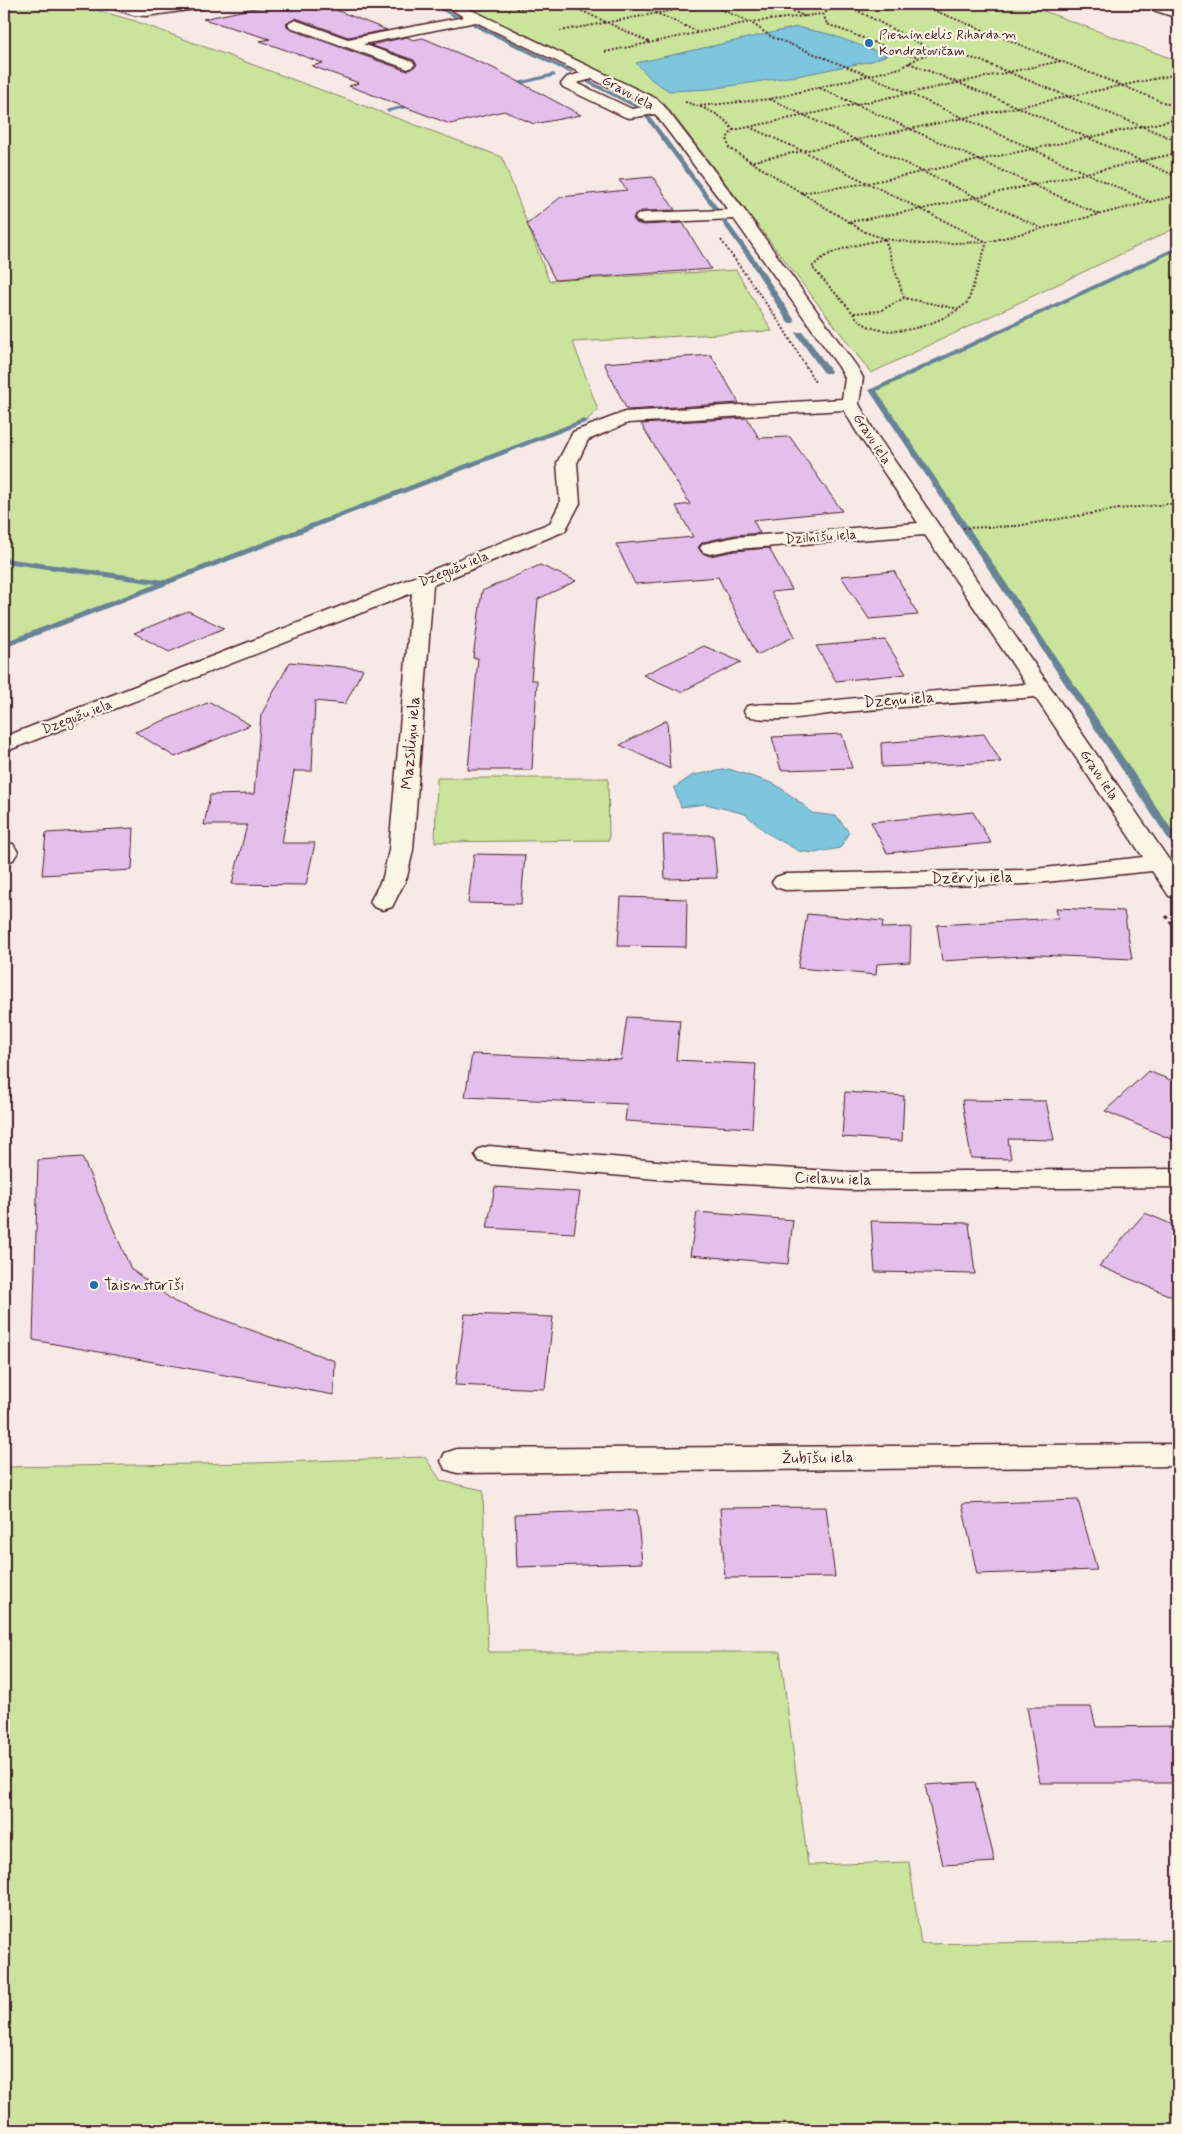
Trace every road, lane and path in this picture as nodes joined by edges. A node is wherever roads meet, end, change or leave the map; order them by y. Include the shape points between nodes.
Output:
1 (113, 4) edge
2 (203, 4) edge
3 (449, 4) edge
4 (548, 4) edge
5 (567, 4) edge
6 (637, 4) edge
7 (708, 4) edge
8 (778, 4) edge
9 (840, 4) edge
10 (845, 4) edge
11 (918, 4) edge
12 (1149, 4) edge
13 (513, 10) dead end
14 (657, 13) junction
15 (823, 14) junction
16 (1178, 14) edge
17 (807, 17) junction
18 (478, 18) junction
19 (606, 22) junction
20 (750, 22) junction
21 (296, 24) dead end
22 (557, 31) dead end
23 (698, 32) junction
24 (649, 42) junction
25 (347, 43) junction
26 (936, 52) junction
27 (604, 53) dead end
28 (920, 58) junction
29 (1061, 61) junction
30 (909, 63) junction
31 (408, 65) dead end
32 (1007, 72) junction
33 (593, 74) junction
34 (1178, 74) edge
35 (870, 76) junction
36 (957, 82) junction
37 (1124, 86) junction
38 (820, 88) junction
39 (909, 94) junction
40 (1070, 97) junction
41 (770, 99) junction
42 (856, 104) junction
43 (659, 108) junction
44 (1020, 108) junction
45 (1178, 108) edge
46 (803, 115) junction
47 (966, 118) junction
48 (1178, 119) edge
49 (1142, 126) junction
50 (749, 127) junction
51 (910, 129) junction
52 (733, 130) junction
53 (1088, 138) junction
54 (856, 140) junction
55 (1178, 141) edge
56 (1032, 149) junction
57 (803, 151) junction
58 (1178, 154) edge
59 (978, 160) junction
60 (748, 162) junction
61 (1142, 162) junction
62 (922, 172) junction
63 (1087, 174) junction
64 (1178, 178) edge
65 (868, 183) junction
66 (1034, 185) junction
67 (800, 194) junction
68 (1178, 195) edge
69 (975, 197) junction
70 (1150, 202) junction
71 (922, 210) junction
72 (739, 214) junction
73 (1098, 214) junction
74 (643, 218) dead end
75 (848, 222) junction
76 (1042, 229) junction
77 (885, 239) junction
78 (987, 242) junction
79 (904, 298) junction
80 (961, 309) junction
81 (854, 313) junction
82 (850, 404) junction
83 (1178, 503) edge
84 (932, 528) junction
85 (710, 548) dead end
86 (423, 582) junction
87 (1042, 690) junction
88 (755, 711) dead end
89 (4, 745) edge
90 (4, 849) edge
91 (4, 855) edge
92 (1159, 863) junction
93 (785, 882) dead end
94 (1178, 891) edge
95 (383, 902) dead end
96 (489, 1155) dead end
97 (1178, 1178) edge
98 (1178, 1455) edge
99 (457, 1461) dead end

1 - 2 street via 146,12
3 - 18 street, Gravu iela
4 - 13 path
5 - 19 path
6 - 14 path
7 - 14 path
7 - 20 path
8 - 17 path
9 - 15 path
10 - 26 path
11 - 29 path
12 - 16 street
14 - 19 path
14 - 23 path
15 - 17 path
15 - 28 path via 828,24
17 - 20 path
18 - 25 street
18 - 33 street, Gravu iela
19 - 22 path
19 - 24 path
20 - 23 path
20 - 35 path via 772,37
21 - 25 street
23 - 24 path
24 - 27 path
25 - 31 street
26 - 28 path
26 - 32 path via 976,59
28 - 30 path
29 - 32 path
29 - 37 path
30 - 35 path
30 - 36 path
32 - 36 path
32 - 40 path
33 - 43 street, Gravu iela
33 - 43 street via 568,84 630,114
34 - 37 path
35 - 38 path
35 - 39 path
36 - 39 path
36 - 44 path
37 - 40 path
37 - 45 path
38 - 41 path
38 - 42 path
39 - 42 path
39 - 47 path
40 - 44 path
40 - 49 path
41 - 46 path
41 - 52 path via 699,106 727,120
42 - 46 path
42 - 51 path
43 - 72 street, Gravu iela
44 - 47 path
44 - 53 path
46 - 50 path
46 - 54 path
47 - 51 path
47 - 56 path
48 - 49 path
49 - 53 path
49 - 55 path
50 - 52 path
50 - 57 path
51 - 54 path
51 - 59 path
52 - 60 path via 727,138 729,148
53 - 56 path
53 - 61 path
54 - 57 path
54 - 62 path
56 - 59 path
56 - 63 path
57 - 60 path
57 - 65 path
58 - 61 path
59 - 62 path
59 - 66 path
60 - 67 path
61 - 63 path
61 - 64 path
62 - 65 path
62 - 69 path
63 - 66 path
63 - 70 path
65 - 67 path
65 - 71 path
66 - 69 path
66 - 73 path
67 - 75 path
68 - 70 path
69 - 71 path
69 - 76 path
70 - 73 path
71 - 75 path
71 - 78 path
72 - 74 street
72 - 82 street, Gravu iela via 848,367 854,378
73 - 76 path
75 - 77 path
76 - 78 path
77 - 78 path via 923,244
77 - 79 path
77 - 81 path via 839,251 817,261 812,268
78 - 80 path via 968,302
79 - 80 path
79 - 81 path via 880,312
80 - 81 path via 940,320 893,331 875,329 862,323
82 - 84 street, Gravu iela
82 - 86 street, Dzegužu iela via 625,418 580,436 567,463 570,503 558,527
83 - 84 path via 1016,526
84 - 85 street, Dzilnīšu iela
84 - 87 street, Gravu iela
86 - 89 street, Dzegužu iela
86 - 95 street, Mazsiliņu iela via 401,850 395,877
87 - 88 street, Dzeņu iela via 797,711
87 - 92 street, Gravu iela
90 - 91 street
92 - 93 street, Dzērvju iela via 1026,877
92 - 94 street, Gravu iela
96 - 97 street, Cielavu iela via 668,1171 850,1181
98 - 99 street, Žubīšu iela

